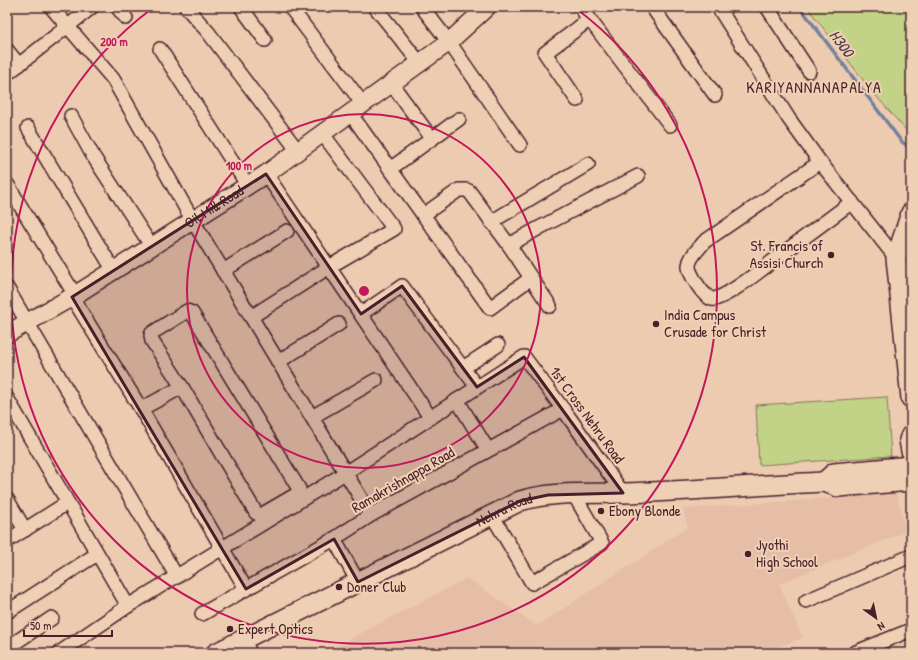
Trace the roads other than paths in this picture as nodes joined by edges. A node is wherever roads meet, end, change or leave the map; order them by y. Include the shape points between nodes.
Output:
1 (51, 7) edge
2 (92, 7) edge
3 (117, 7) edge
4 (186, 7) edge
5 (241, 7) edge
6 (375, 7) edge
7 (422, 7) edge
8 (580, 7) edge
9 (652, 7) edge
10 (718, 7) edge
11 (767, 7) edge
12 (293, 8) edge
13 (482, 8) edge
14 (126, 18) dead end
15 (590, 19) junction
16 (67, 26) junction
17 (265, 40) dead end
18 (449, 42) junction
19 (160, 49) dead end
20 (7, 50) edge
21 (419, 62) junction
22 (19, 65) junction
23 (809, 70) dead end
24 (7, 74) edge
25 (391, 83) junction
26 (715, 95) dead end
27 (577, 100) dead end
28 (357, 108) junction
29 (71, 116) dead end
30 (459, 119) dead end
31 (670, 125) dead end
32 (28, 128) dead end
33 (322, 133) junction
34 (432, 139) junction
35 (520, 145) dead end
36 (298, 151) junction
37 (820, 162) junction
38 (588, 164) dead end
39 (390, 169) junction
40 (266, 174) junction
41 (638, 176) dead end
42 (7, 184) edge
43 (248, 186) junction
44 (852, 202) junction
45 (911, 213) edge
46 (423, 215) junction
47 (193, 221) junction
48 (492, 222) junction
49 (287, 231) dead end
50 (509, 245) junction
51 (152, 247) junction
52 (896, 258) junction
53 (329, 266) junction
54 (114, 271) junction
55 (223, 271) junction
56 (531, 278) junction
57 (7, 288) edge
58 (74, 296) junction
59 (550, 306) dead end
60 (360, 314) junction
61 (251, 317) junction
62 (27, 323) junction
63 (339, 324) dead end
64 (7, 334) edge
65 (498, 345) dead end
66 (278, 362) junction
67 (463, 368) junction
68 (376, 380) dead end
69 (182, 387) junction
70 (477, 387) junction
71 (7, 398) edge
72 (911, 398) edge
73 (457, 400) junction
74 (141, 409) junction
75 (563, 409) junction
76 (430, 417) junction
77 (312, 418) junction
78 (911, 435) edge
79 (488, 450) junction
80 (911, 451) edge
81 (911, 466) edge
82 (345, 473) junction
83 (911, 481) edge
84 (824, 482) junction
85 (573, 493) junction
86 (623, 493) junction
87 (7, 499) edge
88 (67, 503) junction
89 (492, 515) junction
90 (371, 516) junction
91 (25, 530) junction
92 (334, 539) junction
93 (7, 541) edge
94 (222, 549) junction
95 (97, 554) junction
96 (911, 556) edge
97 (177, 577) junction
98 (358, 582) junction
99 (246, 589) junction
100 (806, 601) dead end
101 (128, 606) junction
102 (7, 612) edge
103 (202, 614) dead end
104 (52, 618) dead end
105 (911, 630) edge
106 (247, 646) edge
107 (7, 648) edge
108 (59, 653) edge
109 (216, 653) edge
110 (854, 653) edge

1 - 16 street
2 - 16 street
3 - 14 street
4 - 36 street via 208,32
5 - 17 street
6 - 21 street
7 - 18 street
8 - 15 street
9 - 26 street
10 - 37 street
11 - 23 street
12 - 28 street
13 - 18 street, Oil Mill Road
15 - 27 street via 545,53
15 - 31 street
16 - 22 street
16 - 47 street via 113,79
18 - 21 street, Oil Mill Road
18 - 35 street
19 - 43 street
20 - 22 street
21 - 25 street, Oil Mill Road
22 - 24 street
25 - 28 street, Oil Mill Road
25 - 34 street
28 - 33 street, Oil Mill Road
28 - 39 street
29 - 51 street via 93,156
30 - 34 street
32 - 54 street
33 - 36 street, Oil Mill Road
33 - 53 street via 394,229
34 - 39 street
36 - 40 street, Oil Mill Road
37 - 44 street
37 - 44 street via 704,242 690,260 689,267 701,290 713,300 729,292
38 - 48 street
39 - 46 street
40 - 43 street, Oil Mill Road
40 - 53 street
41 - 50 street
42 - 58 street
43 - 47 street, Oil Mill Road
44 - 52 street
45 - 52 main road
46 - 48 street via 459,190 466,190
46 - 56 street via 490,308
47 - 51 street, Oil Mill Road
47 - 55 street
48 - 50 street
49 - 55 street
50 - 56 street
51 - 54 street, Oil Mill Road
52 - 72 main road
53 - 60 street
53 - 61 street
54 - 58 street, Oil Mill Road
55 - 61 street
56 - 59 street
57 - 62 street
58 - 62 street, Oil Mill Road
58 - 74 street
60 - 67 street via 402,286
60 - 76 street
61 - 66 street
62 - 64 street, Oil Mill Road
62 - 97 street
63 - 66 street
65 - 67 street
66 - 77 street
67 - 70 street
68 - 77 street
69 - 69 street via 152,341 151,335 187,311 192,313 291,475 299,489 297,494 258,514
69 - 74 street
70 - 73 street
70 - 75 street, 1st Cross Nehru Road via 524,357
71 - 88 street
73 - 76 street
73 - 79 street
74 - 94 street
75 - 79 street, Ramakrishnappa Road
75 - 86 street, 1st Cross Nehru Road
76 - 82 street
77 - 82 street
78 - 80 main road
79 - 90 street, Ramakrishnappa Road
81 - 84 main road, Nehru Road via 834,473
82 - 90 street
82 - 94 street
83 - 84 main road, Nehru Road via 838,487
84 - 86 main road, Nehru Road
85 - 86 main road, Nehru Road
85 - 89 main road, Nehru Road via 536,496
85 - 89 street via 602,543 532,583
87 - 91 street
88 - 91 street
88 - 95 street
89 - 98 main road, Nehru Road
90 - 92 street, Ramakrishnappa Road
91 - 93 street
92 - 98 street
92 - 99 street, Ramakrishnappa Road
94 - 97 street
94 - 99 street
95 - 101 street
95 - 102 street
96 - 100 street
97 - 101 street
98 - 106 main road, Nehru Road
99 - 103 street, Ramakrishnappa Road
101 - 108 street
104 - 107 street
105 - 110 street
106 - 109 main road, Nehru Road

